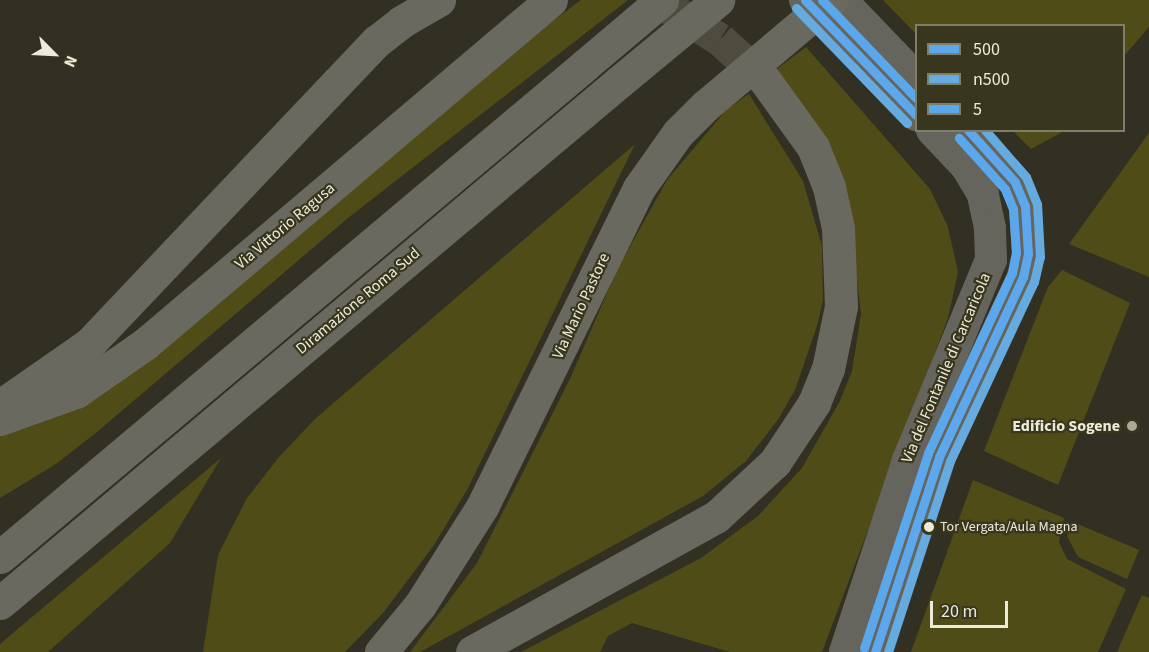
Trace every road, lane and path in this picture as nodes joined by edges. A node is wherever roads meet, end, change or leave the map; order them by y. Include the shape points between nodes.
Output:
1 (439, 0) edge
2 (662, 0) edge
3 (718, 0) edge
4 (805, 0) edge
5 (831, 0) edge
6 (841, 0) edge
7 (545, 5) edge
8 (915, 77) edge
9 (764, 79) tunnel mouth
10 (915, 114) edge
11 (934, 132) edge
12 (970, 132) edge
13 (0, 406) edge
14 (0, 419) edge
15 (0, 557) edge
16 (0, 603) edge
17 (381, 652) edge
18 (472, 652) edge
19 (845, 652) edge
20 (875, 652) edge

1 - 13 highway via 377,41 89,344
2 - 15 highway, bridge
3 - 16 highway, Diramazione Roma Sud, bridge
4 - 10 street
5 - 17 highway, Via Mario Pastore, bridge via 705,106 678,133 639,188 482,507 425,598
6 - 8 street
7 - 14 highway, Via Vittorio Ragusa via 136,351 76,392
9 - 18 highway via 813,147 829,187 838,228 841,306 828,369 814,403 775,462 716,517
11 - 19 street, Via del Fontanile di Carcaricola via 967,167 983,194 991,260 908,460
12 - 20 street, Via del Fontanile di Carcaricola via 1015,182 1024,206 1029,254 1018,288 939,457

